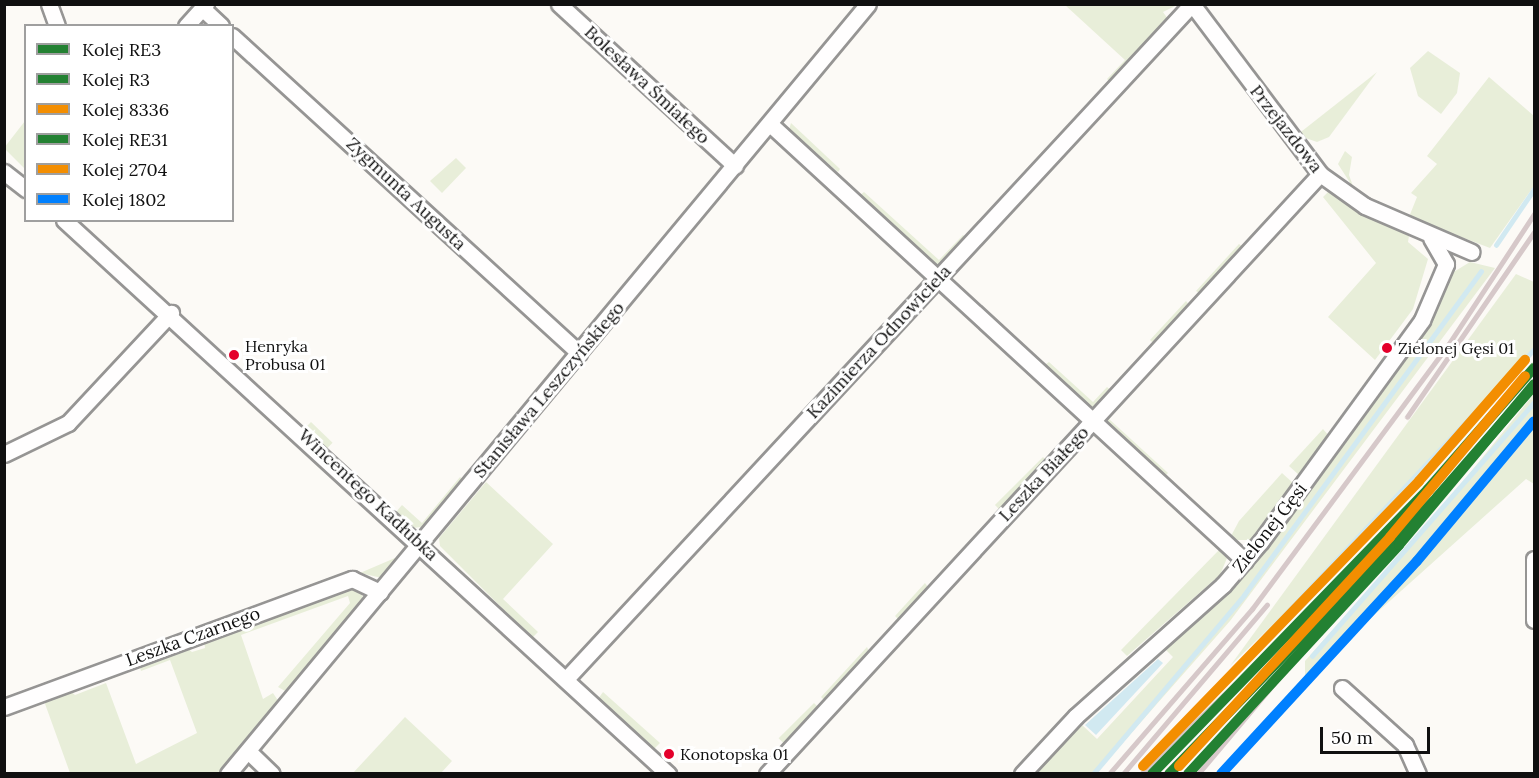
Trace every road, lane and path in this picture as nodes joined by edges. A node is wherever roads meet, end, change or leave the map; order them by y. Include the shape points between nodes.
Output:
1 (49, 4) edge
2 (559, 4) edge
3 (868, 4) edge
4 (1192, 4) edge
5 (204, 6) edge
6 (56, 24) edge
7 (188, 24) edge
8 (219, 24) edge
9 (234, 38) edge
10 (770, 124) junction
11 (735, 166) junction
12 (4, 172) edge
13 (1320, 174) junction
14 (24, 187) edge
15 (66, 222) edge
16 (1431, 238) junction
17 (1472, 252) dead end
18 (939, 277) junction
19 (171, 313) junction
20 (579, 353) junction
21 (1095, 421) junction
22 (4, 454) edge
23 (421, 544) junction
24 (1534, 559) edge
25 (1245, 561) junction
26 (380, 592) junction
27 (1534, 620) edge
28 (566, 679) junction
29 (1342, 688) dead end
30 (4, 707) edge
31 (248, 751) junction
32 (228, 774) edge
33 (272, 774) edge
34 (668, 774) edge
35 (767, 774) edge
36 (1022, 774) edge
37 (1418, 774) edge

1 - 6 street
2 - 11 street, Bolesława Śmiałego
3 - 10 street, Stanisława Leszczyńskiego
4 - 13 street, Przejazdowa
4 - 18 street, Kazimierza Odnowiciela
5 - 7 street
5 - 8 street
9 - 20 street, Zygmunta Augusta
10 - 11 street, Stanisława Leszczyńskiego
10 - 18 street
11 - 20 street, Stanisława Leszczyńskiego
12 - 14 street
13 - 16 street, Przejazdowa via 1365,206
13 - 21 street, Leszka Białego
15 - 19 street, Wincentego Kadłubka
16 - 17 street, Przejazdowa
16 - 25 street, Zielonej Gęsi via 1446,264 1422,320
18 - 21 street
18 - 28 street, Kazimierza Odnowiciela
19 - 22 street via 68,423
19 - 23 street, Wincentego Kadłubka
20 - 23 street, Stanisława Leszczyńskiego
21 - 25 street
21 - 35 street, Leszka Białego
23 - 26 street, Stanisława Leszczyńskiego
23 - 28 street, Wincentego Kadłubka
24 - 27 street
25 - 36 street, Zielonej Gęsi via 1076,716
26 - 30 street, Leszka Czarnego via 352,579
26 - 31 street, Stanisława Leszczyńskiego
28 - 34 street, Wincentego Kadłubka
29 - 37 street via 1405,745
31 - 32 street, Stanisława Leszczyńskiego
31 - 33 street

